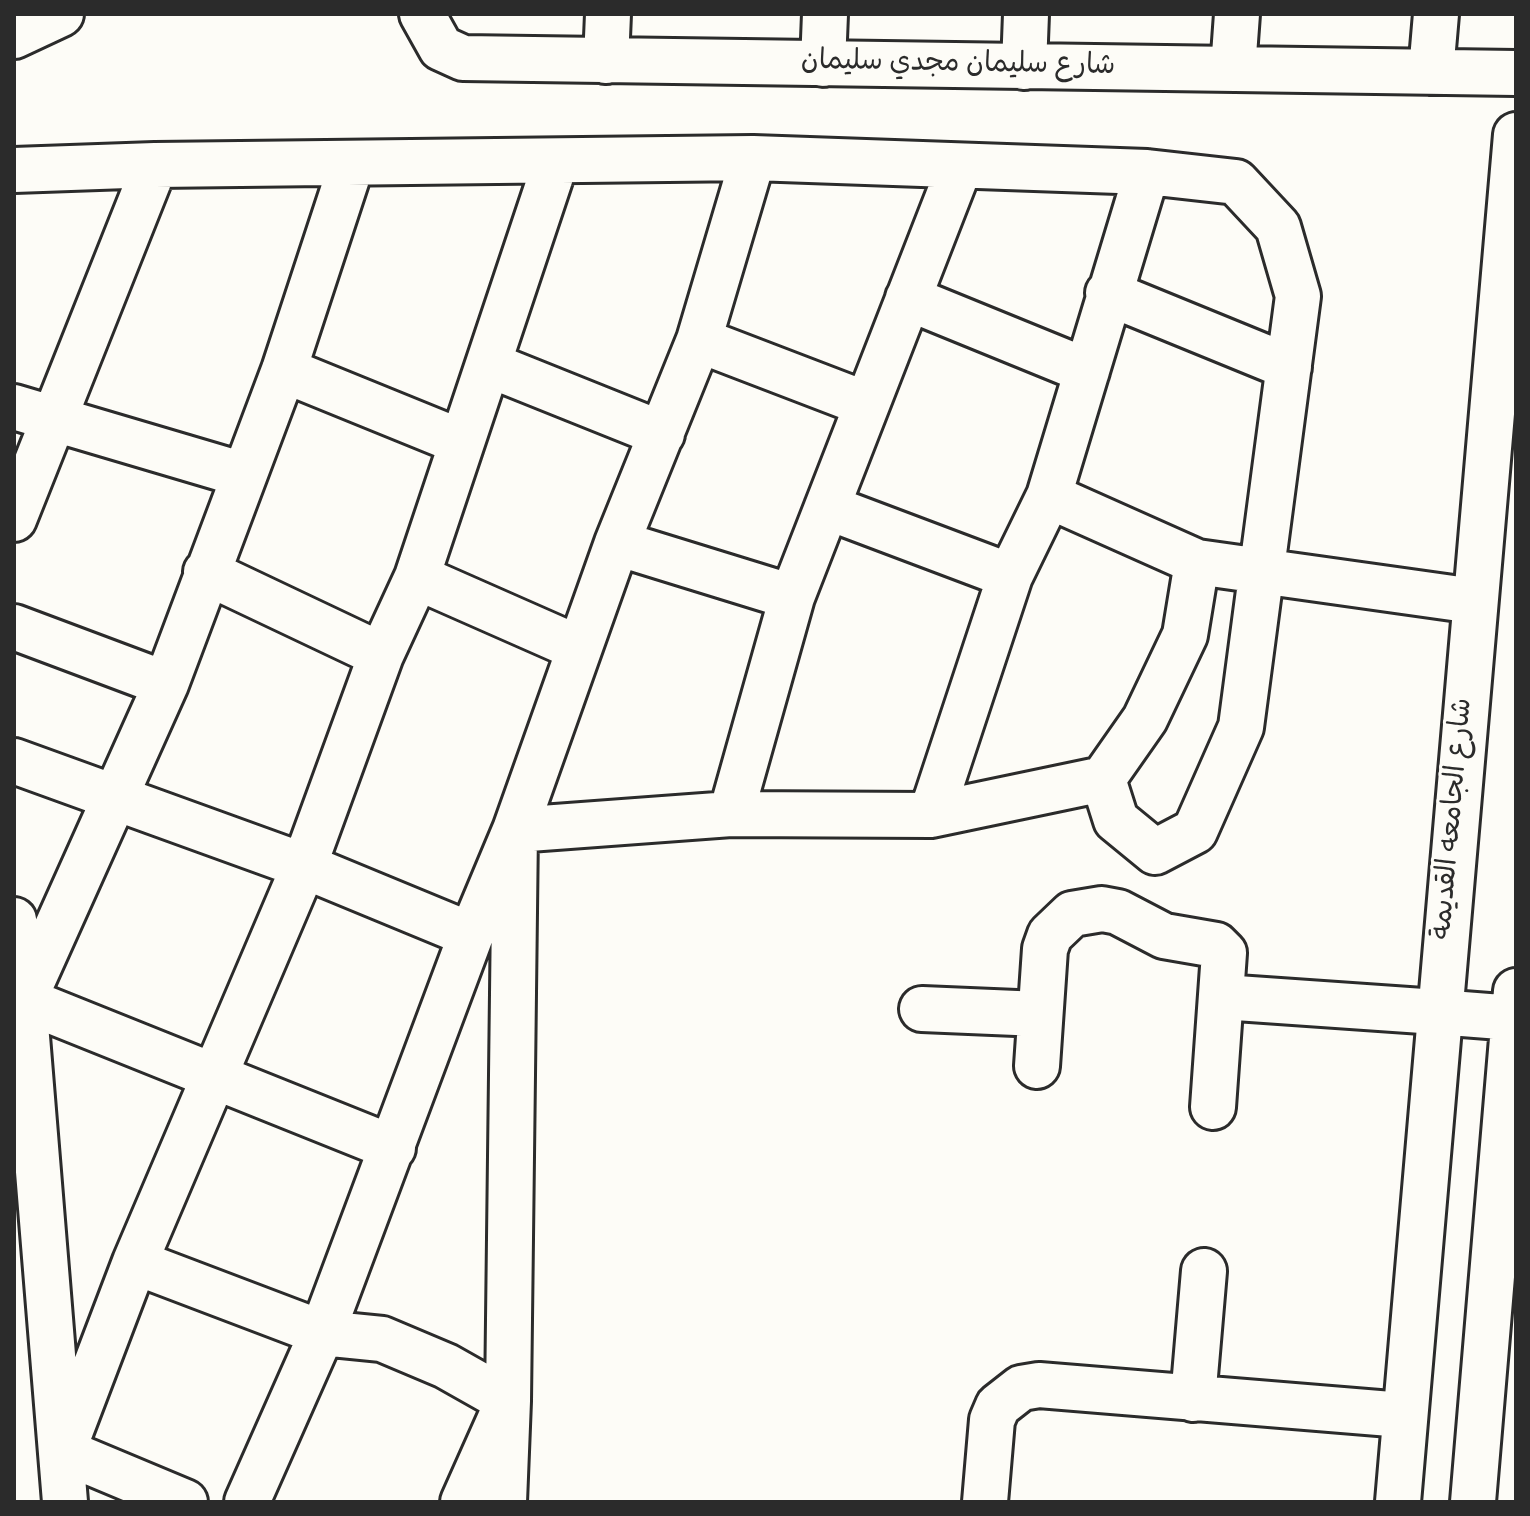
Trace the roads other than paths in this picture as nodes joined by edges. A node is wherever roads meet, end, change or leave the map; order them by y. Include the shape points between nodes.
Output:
1 (61, 14) edge
2 (422, 14) edge
3 (608, 14) edge
4 (825, 14) edge
5 (1026, 14) edge
6 (1237, 14) edge
7 (1436, 14) edge
8 (14, 36) edge
9 (606, 61) junction
10 (823, 64) junction
11 (1024, 67) junction
12 (1233, 69) junction
13 (1431, 72) junction
14 (1516, 73) edge
15 (1516, 135) edge
16 (753, 158) junction
17 (556, 161) junction
18 (352, 163) junction
19 (155, 165) junction
20 (960, 166) junction
21 (14, 170) edge
22 (1147, 172) junction
23 (1108, 293) junction
24 (908, 298) junction
25 (699, 340) junction
26 (490, 365) junction
27 (1289, 367) junction
28 (284, 370) junction
29 (1087, 371) junction
30 (866, 404) junction
31 (34, 412) edge
32 (662, 434) junction
33 (461, 442) junction
34 (244, 475) junction
35 (1049, 496) junction
36 (827, 507) junction
37 (14, 519) edge
38 (617, 543) junction
39 (1197, 562) junction
40 (1263, 571) junction
41 (206, 572) junction
42 (1010, 576) junction
43 (417, 577) junction
44 (792, 597) junction
45 (1474, 601) junction
46 (14, 627) edge
47 (578, 648) junction
48 (381, 655) junction
49 (166, 684) junction
50 (14, 761) edge
51 (1103, 779) junction
52 (116, 801) junction
53 (731, 814) junction
54 (931, 815) junction
55 (515, 830) junction
56 (304, 866) junction
57 (14, 920) edge
58 (471, 935) junction
59 (1222, 997) junction
60 (24, 1000) junction
61 (1515, 1005) edge
62 (922, 1009) dead end
63 (1437, 1012) junction
64 (1040, 1014) junction
65 (1037, 1066) dead end
66 (214, 1075) junction
67 (1213, 1107) dead end
68 (393, 1148) junction
69 (135, 1262) junction
70 (1204, 1271) dead end
71 (322, 1333) junction
72 (1193, 1399) junction
73 (508, 1401) junction
74 (1403, 1415) junction
75 (63, 1451) junction
76 (65, 1502) edge
77 (185, 1502) edge
78 (247, 1502) edge
79 (463, 1502) edge
80 (504, 1502) edge
81 (985, 1502) edge
82 (1398, 1502) edge
83 (1473, 1502) edge

1 - 8 street
2 - 9 street, شارع سليمان مجدي سليمان via 437,42 455,57
3 - 9 street
4 - 10 street
5 - 11 street
6 - 12 street
7 - 13 street
9 - 10 street, شارع سليمان مجدي سليمان
10 - 11 street, شارع سليمان مجدي سليمان
11 - 12 street, شارع سليمان مجدي سليمان
12 - 13 street, شارع سليمان مجدي سليمان
13 - 14 street, شارع سليمان مجدي سليمان
15 - 45 street, شارع الجامعه القديمة
16 - 17 street
16 - 20 street
16 - 25 street
17 - 18 street
17 - 26 street
18 - 19 street
18 - 28 street
19 - 21 street
19 - 31 street
20 - 22 street
20 - 24 street
22 - 23 street
22 - 27 street via 1236,182 1278,227 1298,296
23 - 27 street
23 - 29 street
24 - 29 street
24 - 30 street
25 - 30 street
25 - 32 street
26 - 32 street
26 - 33 street
27 - 40 street
28 - 33 street
28 - 34 street
29 - 35 street
30 - 36 street
31 - 34 street
31 - 37 street
32 - 38 street
33 - 43 street
34 - 41 street
35 - 39 street
35 - 42 street
36 - 42 street
36 - 44 street
38 - 44 street
38 - 47 street
39 - 40 street
39 - 51 street via 1185,635 1145,719
40 - 45 street
40 - 51 street via 1241,727 1195,831 1155,852 1116,820
41 - 48 street
41 - 49 street
42 - 54 street
43 - 47 street
43 - 48 street
44 - 53 street
45 - 63 street, شارع الجامعه القديمة
46 - 49 street
47 - 55 street
48 - 56 street
49 - 52 street
50 - 52 street
51 - 54 street
52 - 56 street
52 - 60 street
53 - 54 street
53 - 55 street
55 - 58 street
55 - 73 street
56 - 58 street
56 - 66 street
57 - 60 street
58 - 68 street
59 - 63 street
59 - 64 street via 1226,959 1216,945 1164,936 1118,912 1086,910 1072,914 1050,935
59 - 67 street
60 - 66 street
60 - 75 street
61 - 63 street
61 - 83 street
62 - 64 street
63 - 74 street, شارع الجامعه القديمة
64 - 65 street
66 - 68 street
66 - 69 street
68 - 71 street
69 - 71 street
69 - 75 street
70 - 72 street
71 - 73 street via 382,1339 446,1366
71 - 78 street
72 - 74 street
72 - 81 street via 1039,1385 1021,1388 998,1406 992,1420
73 - 79 street
73 - 80 street
74 - 82 street, شارع الجامعه القديمة
75 - 76 street
75 - 77 street

